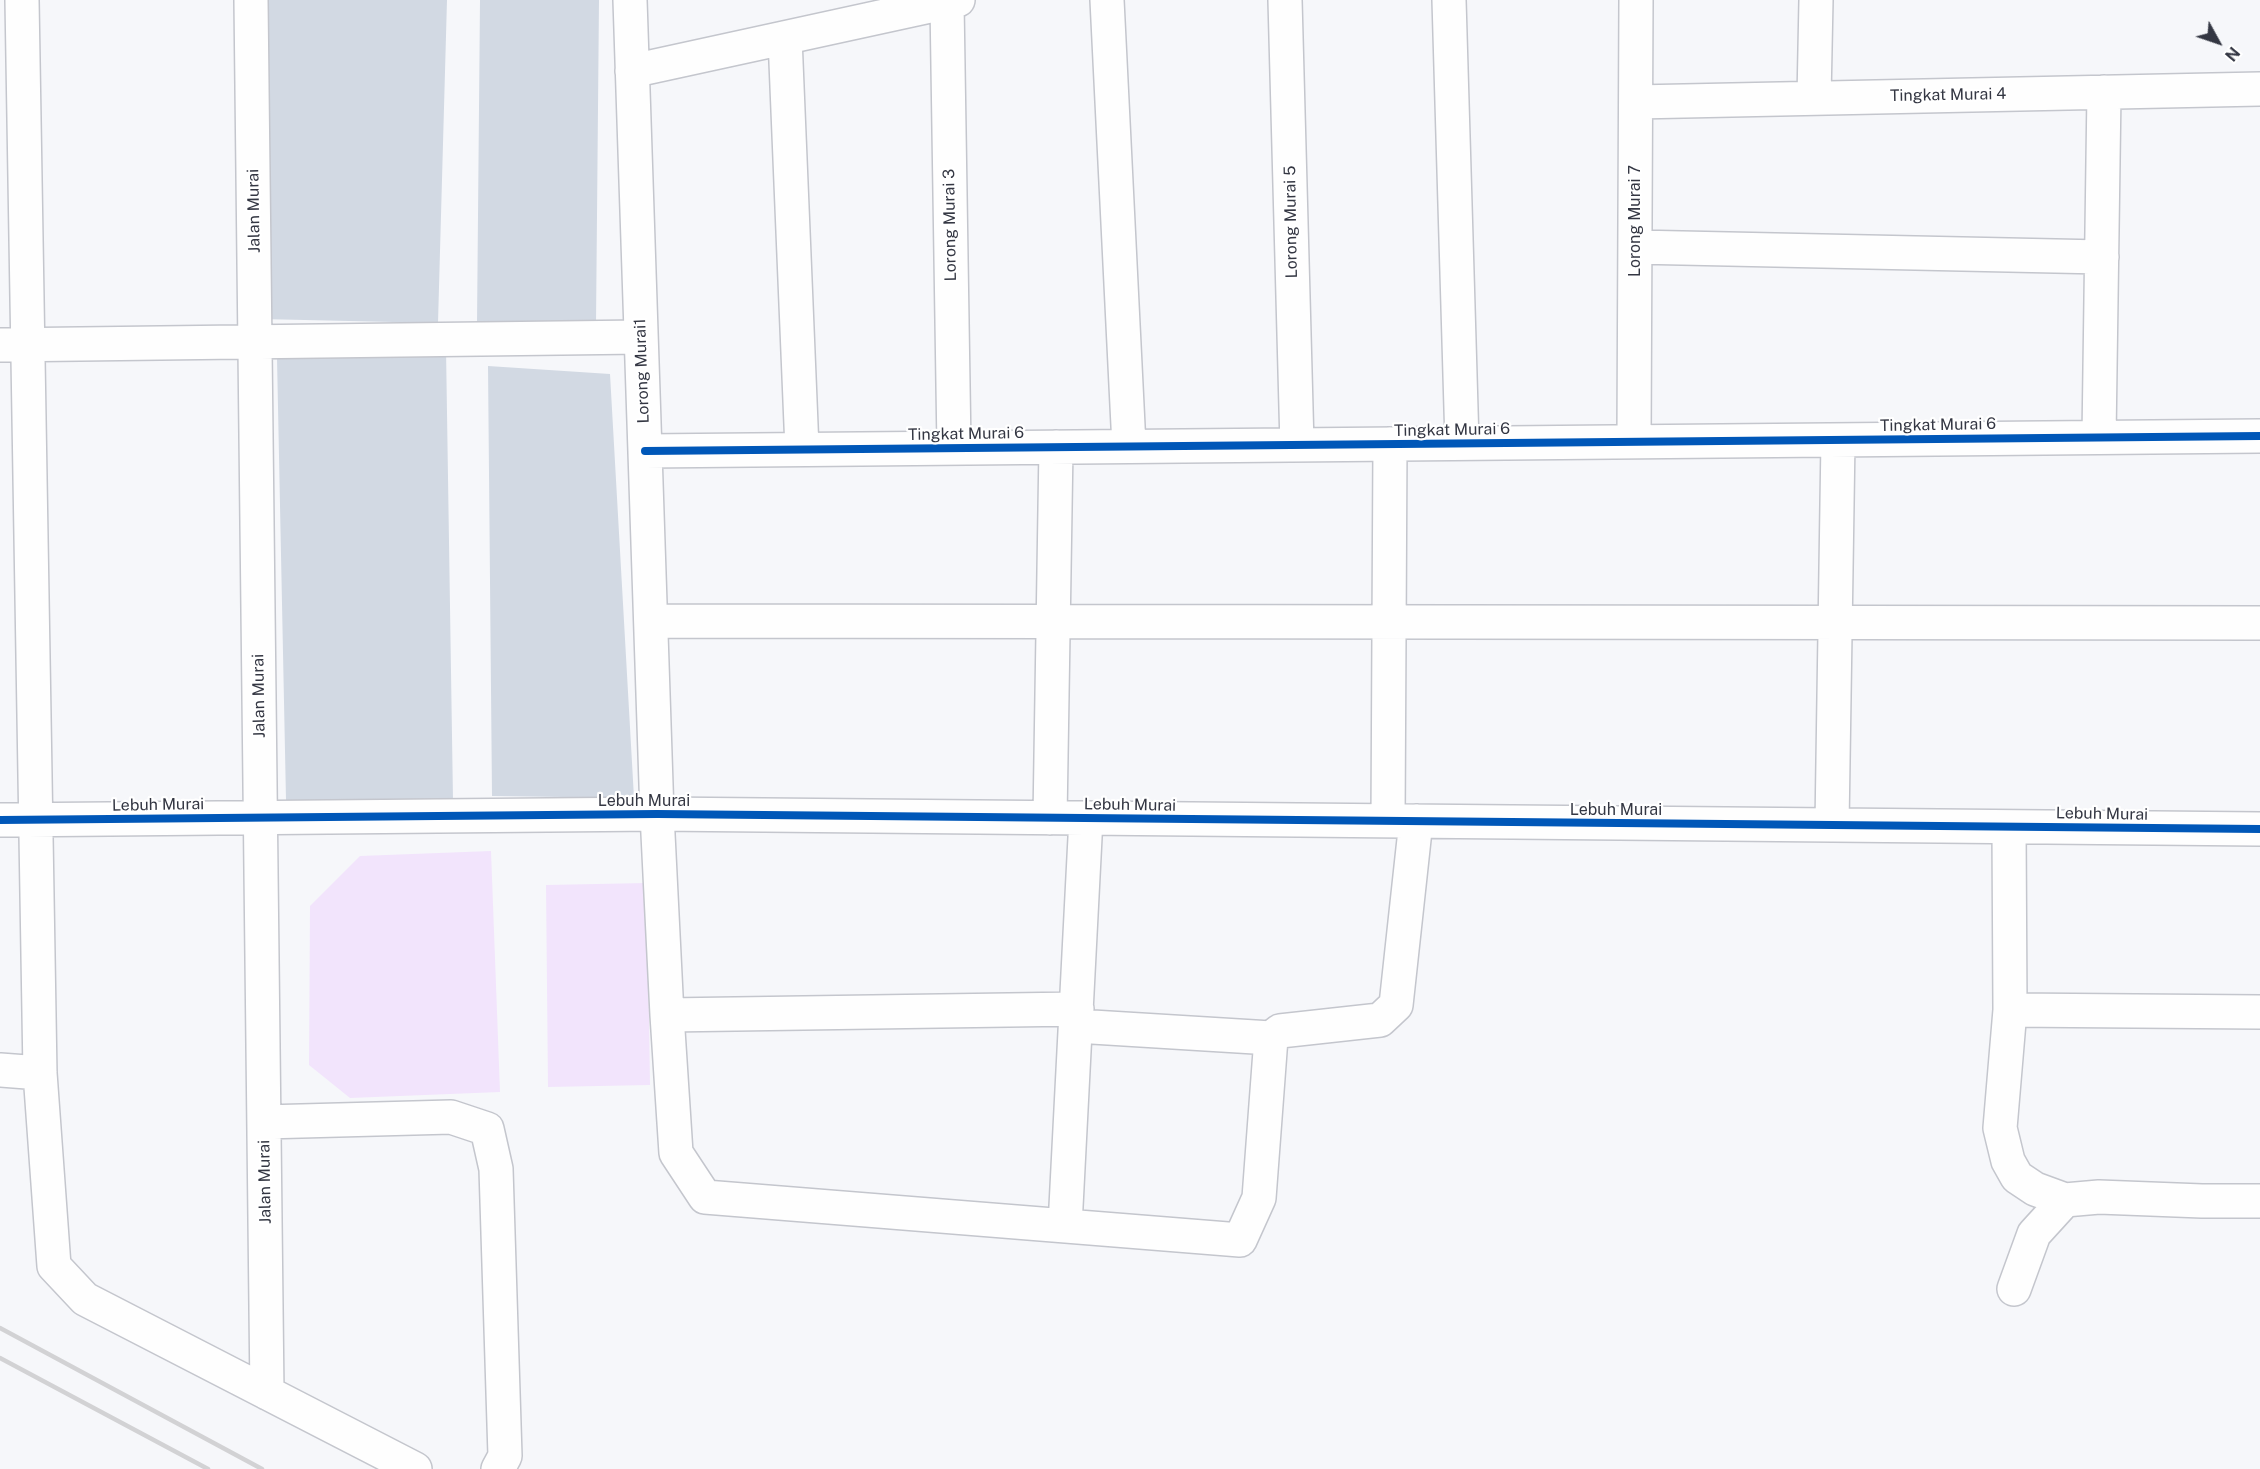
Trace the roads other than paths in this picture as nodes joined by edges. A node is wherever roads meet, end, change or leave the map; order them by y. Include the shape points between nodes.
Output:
1 (22, 0) edge
2 (251, 0) edge
3 (630, 0) edge
4 (1107, 0) edge
5 (1285, 0) edge
6 (1449, 0) edge
7 (1636, 0) edge
8 (1815, 0) edge
9 (953, 1) edge
10 (784, 38) junction
11 (632, 71) junction
12 (2260, 89) edge
13 (2104, 92) junction
14 (1814, 98) junction
15 (1636, 102) junction
16 (1635, 247) junction
17 (2102, 257) junction
18 (641, 337) junction
19 (255, 342) junction
20 (14, 345) edge
21 (2260, 436) edge
22 (2099, 437) junction
23 (1838, 440) junction
24 (1634, 441) junction
25 (1462, 443) junction
26 (1390, 444) junction
27 (1297, 445) junction
28 (1129, 446) junction
29 (1056, 447) junction
30 (954, 448) junction
31 (802, 449) junction
32 (645, 451) junction
33 (651, 621) junction
34 (1053, 622) junction
35 (1389, 622) junction
36 (1835, 623) junction
37 (2260, 623) edge
38 (657, 814) junction
39 (261, 818) junction
40 (1050, 818) junction
41 (1086, 818) junction
42 (0, 820) edge
43 (36, 820) junction
44 (1402, 821) junction
45 (1832, 825) junction
46 (2009, 827) junction
47 (2260, 829) edge
48 (2010, 1010) junction
49 (2260, 1012) edge
50 (667, 1015) junction
51 (1076, 1018) junction
52 (1271, 1038) junction
53 (0, 1070) edge
54 (40, 1073) junction
55 (264, 1122) junction
56 (2065, 1200) junction
57 (2260, 1200) edge
58 (1065, 1226) junction
59 (2014, 1289) dead end
60 (267, 1393) junction
61 (415, 1469) edge
62 (498, 1469) edge

1 - 20 street
2 - 19 street, Jalan Murai
3 - 11 street, Lorong Murai1
4 - 28 street
5 - 27 street, Lorong Murai 5
6 - 25 street
7 - 15 street, Lorong Murai 7
8 - 14 street
9 - 10 street
9 - 30 street, Lorong Murai 3
10 - 11 street
10 - 31 street
11 - 18 street, Lorong Murai1
12 - 13 street, Tingkat Murai 4
13 - 14 street, Tingkat Murai 4
13 - 17 street
14 - 15 street, Tingkat Murai 4
15 - 16 street, Lorong Murai 7
16 - 17 street
16 - 24 street, Lorong Murai 7
17 - 22 street
18 - 19 street
18 - 32 street, Lorong Murai1
19 - 20 street
19 - 39 street, Jalan Murai
20 - 43 street
21 - 22 street, Tingkat Murai 6
22 - 23 street, Tingkat Murai 6
23 - 24 street, Tingkat Murai 6
23 - 36 street
24 - 25 street, Tingkat Murai 6
25 - 26 street, Tingkat Murai 6
26 - 27 street, Tingkat Murai 6
26 - 35 street
27 - 28 street, Tingkat Murai 6
28 - 29 street, Tingkat Murai 6
29 - 30 street, Tingkat Murai 6
29 - 34 street
30 - 31 street, Tingkat Murai 6
31 - 32 street, Tingkat Murai 6
32 - 33 street, Lorong Murai1
33 - 34 street
33 - 38 street, Lorong Murai1
34 - 35 street
34 - 40 street
35 - 36 street
35 - 44 street
36 - 37 street
36 - 45 street
38 - 39 street, Lebuh Murai
38 - 40 street, Lebuh Murai
38 - 50 street, Lorong Murai1
39 - 43 street, Lebuh Murai
39 - 55 street, Jalan Murai
40 - 41 street, Lebuh Murai
41 - 44 street, Lebuh Murai
41 - 51 street
42 - 43 street, Lebuh Murai
43 - 54 street
44 - 45 street, Lebuh Murai
44 - 52 street via 1396,1005 1380,1020 1280,1031
45 - 46 street, Lebuh Murai
46 - 47 street, Lebuh Murai
46 - 48 street
48 - 49 street
48 - 56 street via 2000,1128 2008,1161 2017,1177 2035,1189
50 - 51 street
50 - 58 street, Lorong Murai1 via 676,1153 705,1197
51 - 52 street
51 - 58 street
52 - 58 street via 1259,1198 1240,1240
53 - 54 street
54 - 60 street via 54,1266 85,1299
55 - 60 street, Jalan Murai
55 - 62 street via 451,1117 487,1129 496,1169 505,1456
56 - 57 street
56 - 59 street via 2034,1234
60 - 61 street

